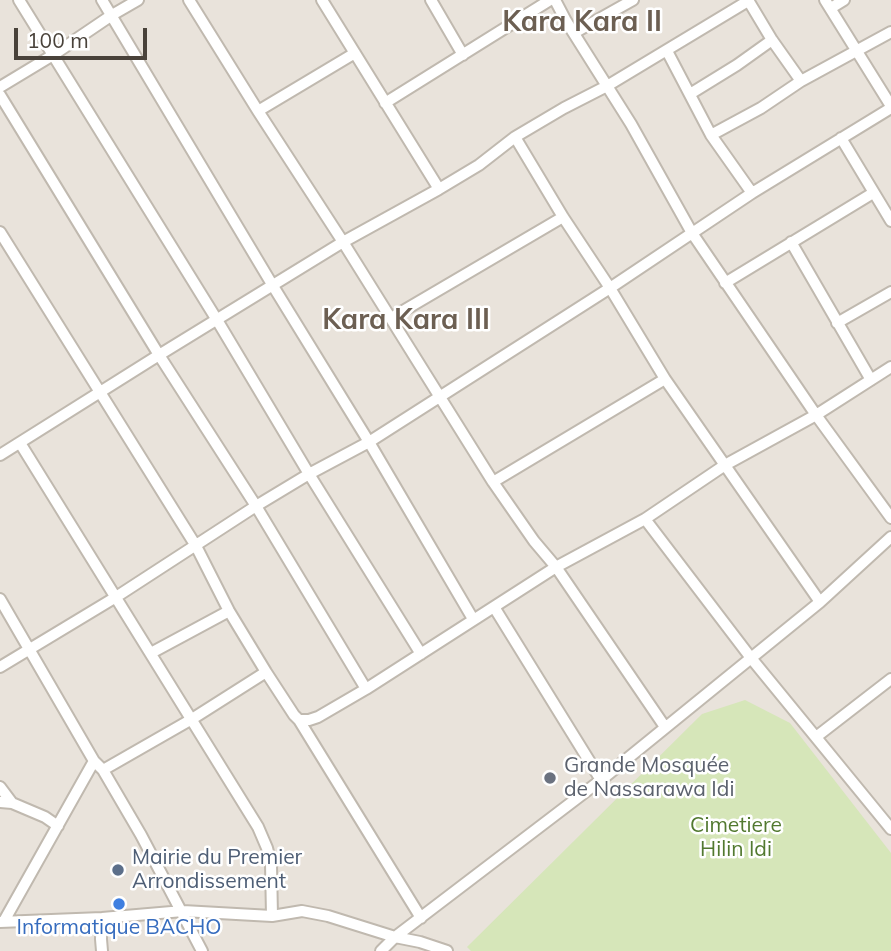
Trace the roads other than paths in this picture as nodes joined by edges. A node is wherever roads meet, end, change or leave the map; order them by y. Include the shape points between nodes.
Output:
1 (19, 0) edge
2 (102, 0) edge
3 (138, 0) edge
4 (189, 0) edge
5 (322, 0) edge
6 (431, 0) edge
7 (553, 0) edge
8 (633, 0) edge
9 (748, 0) edge
10 (844, 0) edge
11 (828, 4) edge
12 (112, 15) junction
13 (891, 32) edge
14 (574, 33) junction
15 (772, 40) junction
16 (855, 50) junction
17 (667, 51) junction
18 (355, 53) junction
19 (52, 55) junction
20 (463, 55) junction
21 (801, 81) junction
22 (607, 86) junction
23 (0, 87) edge
24 (690, 94) junction
25 (0, 95) edge
26 (385, 103) junction
27 (891, 107) edge
28 (258, 111) junction
29 (711, 135) junction
30 (515, 136) junction
31 (841, 138) junction
32 (439, 189) junction
33 (752, 193) junction
34 (873, 193) junction
35 (563, 217) junction
36 (891, 221) edge
37 (0, 232) edge
38 (692, 233) junction
39 (344, 242) junction
40 (791, 242) junction
41 (725, 283) junction
42 (273, 286) junction
43 (610, 288) junction
44 (891, 292) edge
45 (391, 318) junction
46 (217, 320) junction
47 (837, 323) junction
48 (159, 355) junction
49 (889, 372) edge
50 (665, 379) junction
51 (871, 380) junction
52 (99, 392) junction
53 (441, 397) junction
54 (816, 415) junction
55 (369, 442) junction
56 (20, 443) junction
57 (0, 455) edge
58 (725, 465) junction
59 (309, 474) junction
60 (493, 482) junction
61 (256, 506) junction
62 (891, 518) edge
63 (645, 519) junction
64 (891, 537) edge
65 (196, 546) junction
66 (556, 567) junction
67 (116, 597) junction
68 (0, 599) edge
69 (820, 602) junction
70 (494, 607) junction
71 (229, 611) junction
72 (473, 619) junction
73 (30, 648) junction
74 (151, 653) junction
75 (421, 654) junction
76 (751, 658) junction
77 (0, 667) edge
78 (266, 672) junction
79 (891, 679) edge
80 (366, 689) junction
81 (192, 719) junction
82 (299, 720) junction
83 (665, 727) junction
84 (816, 737) junction
85 (94, 761) junction
86 (103, 770) junction
87 (601, 780) junction
88 (0, 788) edge
89 (6, 802) edge
90 (58, 826) junction
91 (891, 829) edge
92 (183, 912) junction
93 (272, 916) junction
94 (102, 918) junction
95 (421, 918) junction
96 (2, 922) edge
97 (395, 937) junction
98 (102, 951) edge
99 (202, 951) edge
100 (382, 951) edge
101 (447, 951) edge

1 - 19 street
2 - 12 street
3 - 12 street
4 - 28 street
5 - 18 street
6 - 20 street
7 - 14 street
7 - 20 street
8 - 14 street
9 - 15 street
9 - 17 street
10 - 11 street
11 - 16 street
12 - 19 street
12 - 42 street
13 - 16 street
14 - 22 street
15 - 21 street
15 - 24 street
16 - 21 street
16 - 27 street
17 - 22 street
17 - 24 street
18 - 26 street
18 - 28 street
19 - 23 street
19 - 46 street
20 - 26 street
21 - 29 street
22 - 30 street
22 - 38 street
24 - 29 street
25 - 48 street
26 - 32 street
27 - 31 street
28 - 39 street
29 - 33 street
30 - 32 street
30 - 35 street
31 - 33 street
31 - 34 street
32 - 39 street
33 - 38 street
34 - 36 street
34 - 40 street
35 - 43 street
35 - 45 street
37 - 52 street
38 - 41 street
38 - 43 street
39 - 42 street
39 - 45 street
40 - 41 street
40 - 47 street
41 - 54 street
42 - 46 street
42 - 55 street
43 - 50 street
43 - 53 street
44 - 47 street
45 - 53 street
46 - 48 street
46 - 59 street
47 - 51 street
48 - 52 street
48 - 61 street
49 - 51 street
50 - 58 street
50 - 60 street
51 - 54 street
52 - 56 street
52 - 65 street
53 - 55 street
53 - 60 street
54 - 58 street
54 - 62 street
55 - 59 street
55 - 72 street
56 - 57 street
56 - 67 street
58 - 63 street
58 - 69 street
59 - 61 street
59 - 75 street
60 - 66 street
61 - 65 street
61 - 80 street
63 - 66 street
63 - 76 street
64 - 69 street
65 - 67 street
65 - 71 street
66 - 70 street
66 - 83 street
67 - 73 street
67 - 74 street
68 - 73 street
69 - 76 street
70 - 72 street
70 - 87 street
71 - 74 street
71 - 78 street
72 - 75 street
73 - 77 street
73 - 85 street
74 - 81 street
75 - 80 street
76 - 83 street
76 - 84 street
78 - 81 street
78 - 82 street
79 - 84 street
80 - 82 street via 318,717
81 - 86 street
81 - 93 street via 267,848
82 - 95 street
83 - 87 street
84 - 91 street
85 - 86 street
85 - 90 street
86 - 92 street
87 - 95 street
88 - 89 street
89 - 90 street
90 - 96 street
92 - 93 street
92 - 94 street
92 - 99 street
93 - 97 street via 302,911
94 - 96 street
94 - 98 street
95 - 97 street
97 - 100 street
97 - 101 street

